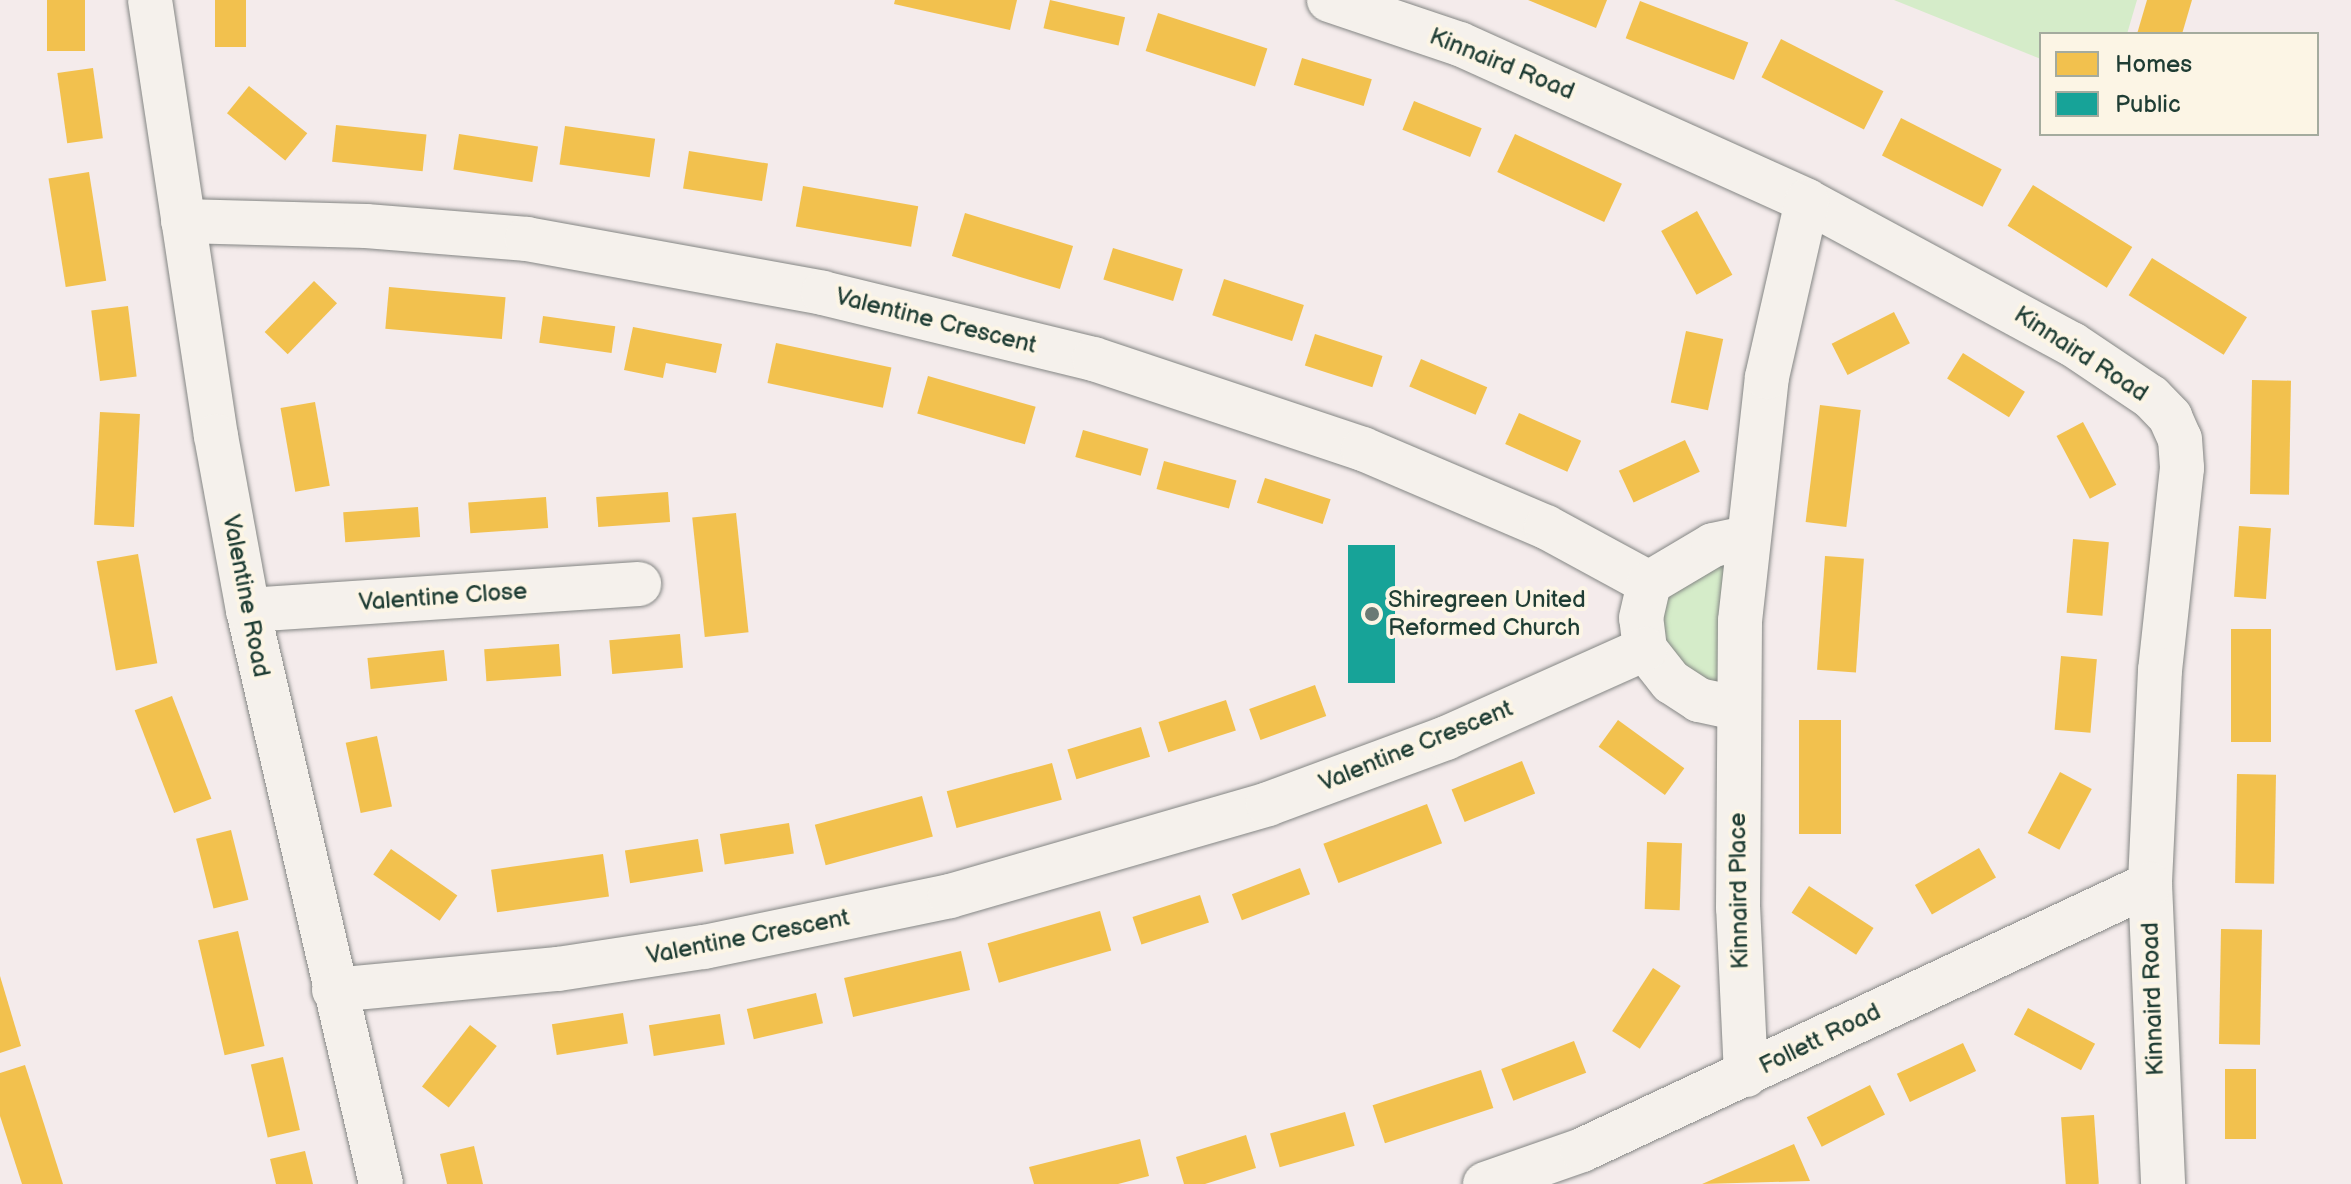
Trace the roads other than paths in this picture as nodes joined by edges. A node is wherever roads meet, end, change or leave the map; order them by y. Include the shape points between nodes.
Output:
1 (150, 0) edge
2 (1329, 0) edge
3 (1807, 201) junction
4 (183, 221) junction
5 (1747, 538) junction
6 (1649, 583) junction
7 (639, 584) dead end
8 (248, 610) junction
9 (1645, 649) junction
10 (1736, 708) junction
11 (2150, 884) junction
12 (334, 990) junction
13 (1746, 1075) junction
14 (381, 1184) edge
15 (1485, 1184) edge
16 (2163, 1184) edge

1 - 4 street, Valentine Road
2 - 3 street, Kinnaird Road via 1460,44
3 - 5 street, Kinnaird Place via 1767,377
3 - 11 street, Kinnaird Road via 2072,344 2151,397 2170,417 2180,439 2182,468 2160,670
4 - 6 street, Valentine Crescent via 366,226 527,239 823,293 1094,359 1363,449 1546,527
4 - 8 street, Valentine Road
5 - 6 street via 1713,545
5 - 10 street, Kinnaird Place
6 - 9 street via 1641,618
7 - 8 street, Valentine Close
8 - 12 street, Valentine Road
9 - 10 street via 1671,682 1699,700
9 - 12 street, Valentine Crescent via 1446,738 1268,804 966,892 704,947 558,969
10 - 13 street, Kinnaird Place
11 - 13 street, Follett Road
11 - 16 street, Kinnaird Road
12 - 14 street, Valentine Road
13 - 15 street, Follett Road via 1582,1150

